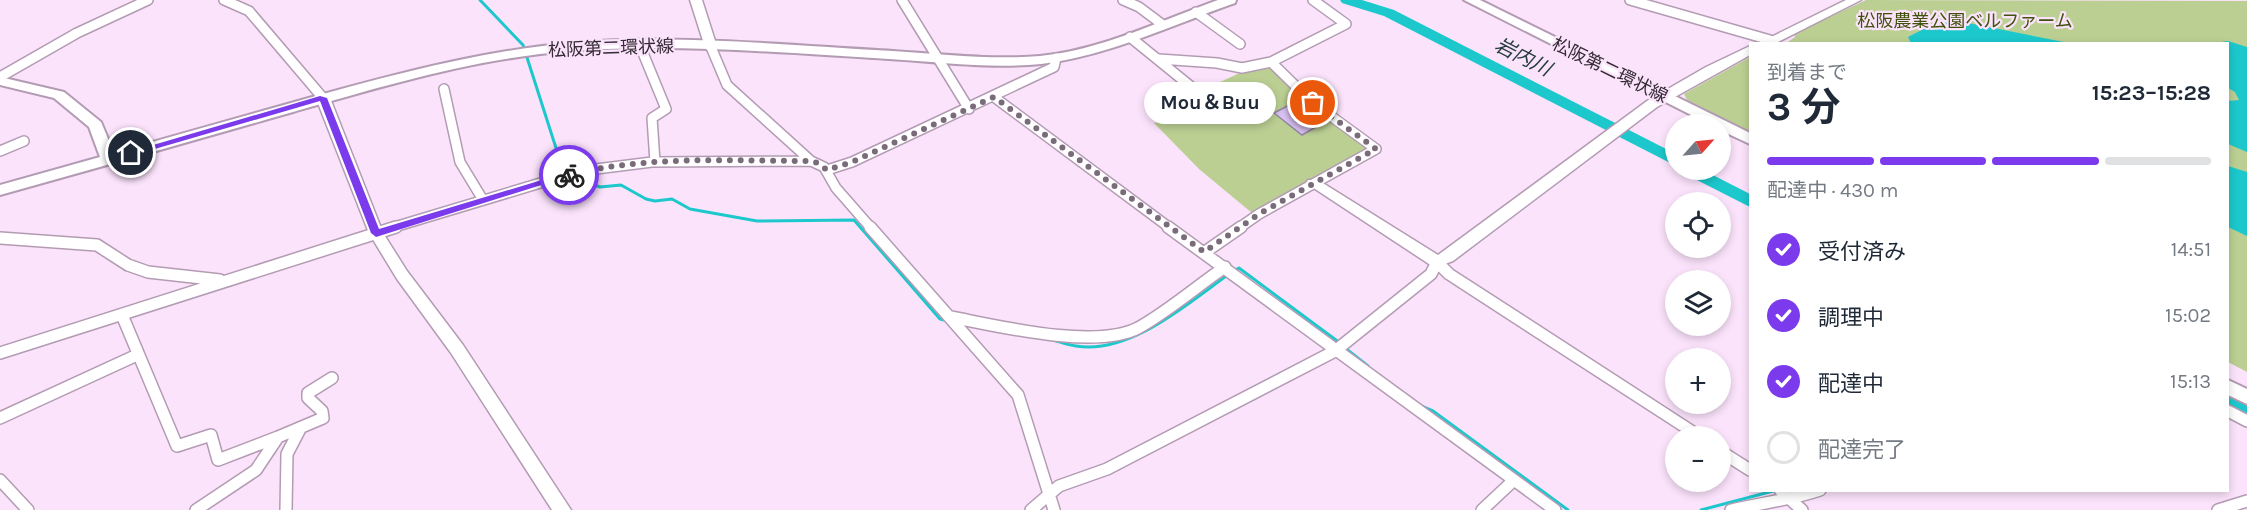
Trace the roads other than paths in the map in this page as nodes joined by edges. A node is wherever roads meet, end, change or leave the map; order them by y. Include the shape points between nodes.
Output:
1 (148, 0) edge
2 (224, 0) edge
3 (696, 0) edge
4 (902, 0) edge
5 (1124, 0) edge
6 (1230, 0) edge
7 (1313, 0) edge
8 (1455, 0) edge
9 (1470, 0) edge
10 (1630, 0) edge
11 (1855, 0) edge
12 (1196, 12) junction
13 (1163, 25) junction
14 (1130, 37) junction
15 (1767, 42) edge
16 (647, 44) junction
17 (1240, 44) dead end
18 (711, 47) junction
19 (1749, 51) edge
20 (1056, 58) junction
21 (937, 59) junction
22 (1159, 59) junction
23 (1271, 63) junction
24 (0, 79) edge
25 (444, 88) dead end
26 (994, 97) junction
27 (323, 98) junction
28 (1661, 99) junction
29 (1210, 102) dead end
30 (969, 109) junction
31 (1687, 114) edge
32 (1731, 138) edge
33 (1749, 139) edge
34 (24, 141) dead end
35 (1749, 147) edge
36 (0, 151) edge
37 (109, 160) junction
38 (811, 161) junction
39 (655, 162) junction
40 (827, 170) junction
41 (1313, 183) junction
42 (0, 190) edge
43 (483, 200) junction
44 (376, 233) junction
45 (0, 238) edge
46 (1204, 252) junction
47 (1437, 262) junction
48 (1230, 271) junction
49 (226, 280) junction
50 (122, 315) junction
51 (953, 321) junction
52 (1340, 347) junction
53 (0, 353) edge
54 (137, 355) junction
55 (2229, 376) edge
56 (332, 378) dead end
57 (2247, 385) edge
58 (2229, 388) edge
59 (2247, 397) edge
60 (2229, 412) edge
61 (0, 418) edge
62 (2247, 421) edge
63 (1684, 426) edge
64 (300, 429) junction
65 (278, 437) junction
66 (1731, 458) edge
67 (1749, 469) edge
68 (0, 480) edge
69 (1514, 480) junction
70 (1806, 492) edge
71 (1048, 494) junction
72 (1785, 495) edge
73 (2247, 501) edge
74 (28, 510) edge
75 (196, 510) edge
76 (286, 510) edge
77 (562, 510) edge
78 (1031, 510) edge
79 (1054, 510) edge
80 (1482, 510) edge
81 (1555, 510) edge
82 (1731, 510) edge
83 (1802, 510) edge
84 (2217, 510) edge

1 - 24 street via 77,33
2 - 27 street via 249,10
3 - 18 street
4 - 21 street
5 - 13 street via 1139,6
6 - 12 main road, 松阪第二環状線
7 - 23 street via 1346,24
8 - 28 main road, 松阪第二環状線
9 - 28 main road, 松阪第二環状線
10 - 15 street
11 - 15 street
12 - 13 main road, 松阪第二環状線
12 - 17 street
13 - 14 main road, 松阪第二環状線
14 - 20 main road, 松阪第二環状線
14 - 22 street
16 - 18 main road, 松阪第二環状線
16 - 27 main road, 松阪第二環状線 via 527,52 432,69
16 - 39 street via 643,53 666,108 652,118
18 - 21 main road, 松阪第二環状線
18 - 38 street via 727,85
19 - 28 street
20 - 21 main road, 松阪第二環状線 via 1000,62
20 - 26 street via 1054,67
21 - 30 street
22 - 23 street via 1242,68
22 - 29 street
23 - 41 street via 1313,103 1376,149
24 - 37 main road via 59,95 96,125
25 - 43 street via 460,162
26 - 30 street
26 - 46 street
27 - 37 main road, 松阪第二環状線
27 - 44 street
28 - 31 main road, 松阪第二環状線
28 - 33 main road, 松阪第二環状線
28 - 47 street
30 - 40 street
32 - 35 main road
34 - 36 street
37 - 42 main road, 松阪第二環状線
38 - 39 street
38 - 40 street
39 - 43 street via 596,169
40 - 51 street via 837,188
41 - 46 street
41 - 47 street
43 - 44 street
44 - 49 street
44 - 77 street
45 - 49 street via 97,245 128,265 148,272
46 - 48 street
47 - 52 street via 1431,274
47 - 63 street via 1449,274
48 - 51 street via 1137,328 1111,337
48 - 52 street
49 - 50 street
50 - 53 street
50 - 54 street
51 - 71 street via 1018,395
52 - 69 street
52 - 71 street via 1107,469 1059,486
54 - 61 street
54 - 65 street via 177,446 211,435 218,460
55 - 57 main road
56 - 64 street via 308,393 323,418
58 - 59 main road
60 - 62 street
64 - 65 street
64 - 76 street via 287,454
65 - 75 street via 256,470
66 - 67 street
68 - 74 street
69 - 80 street
69 - 81 street
70 - 72 street
71 - 78 street
71 - 79 street
72 - 82 street
72 - 83 street
73 - 84 street

